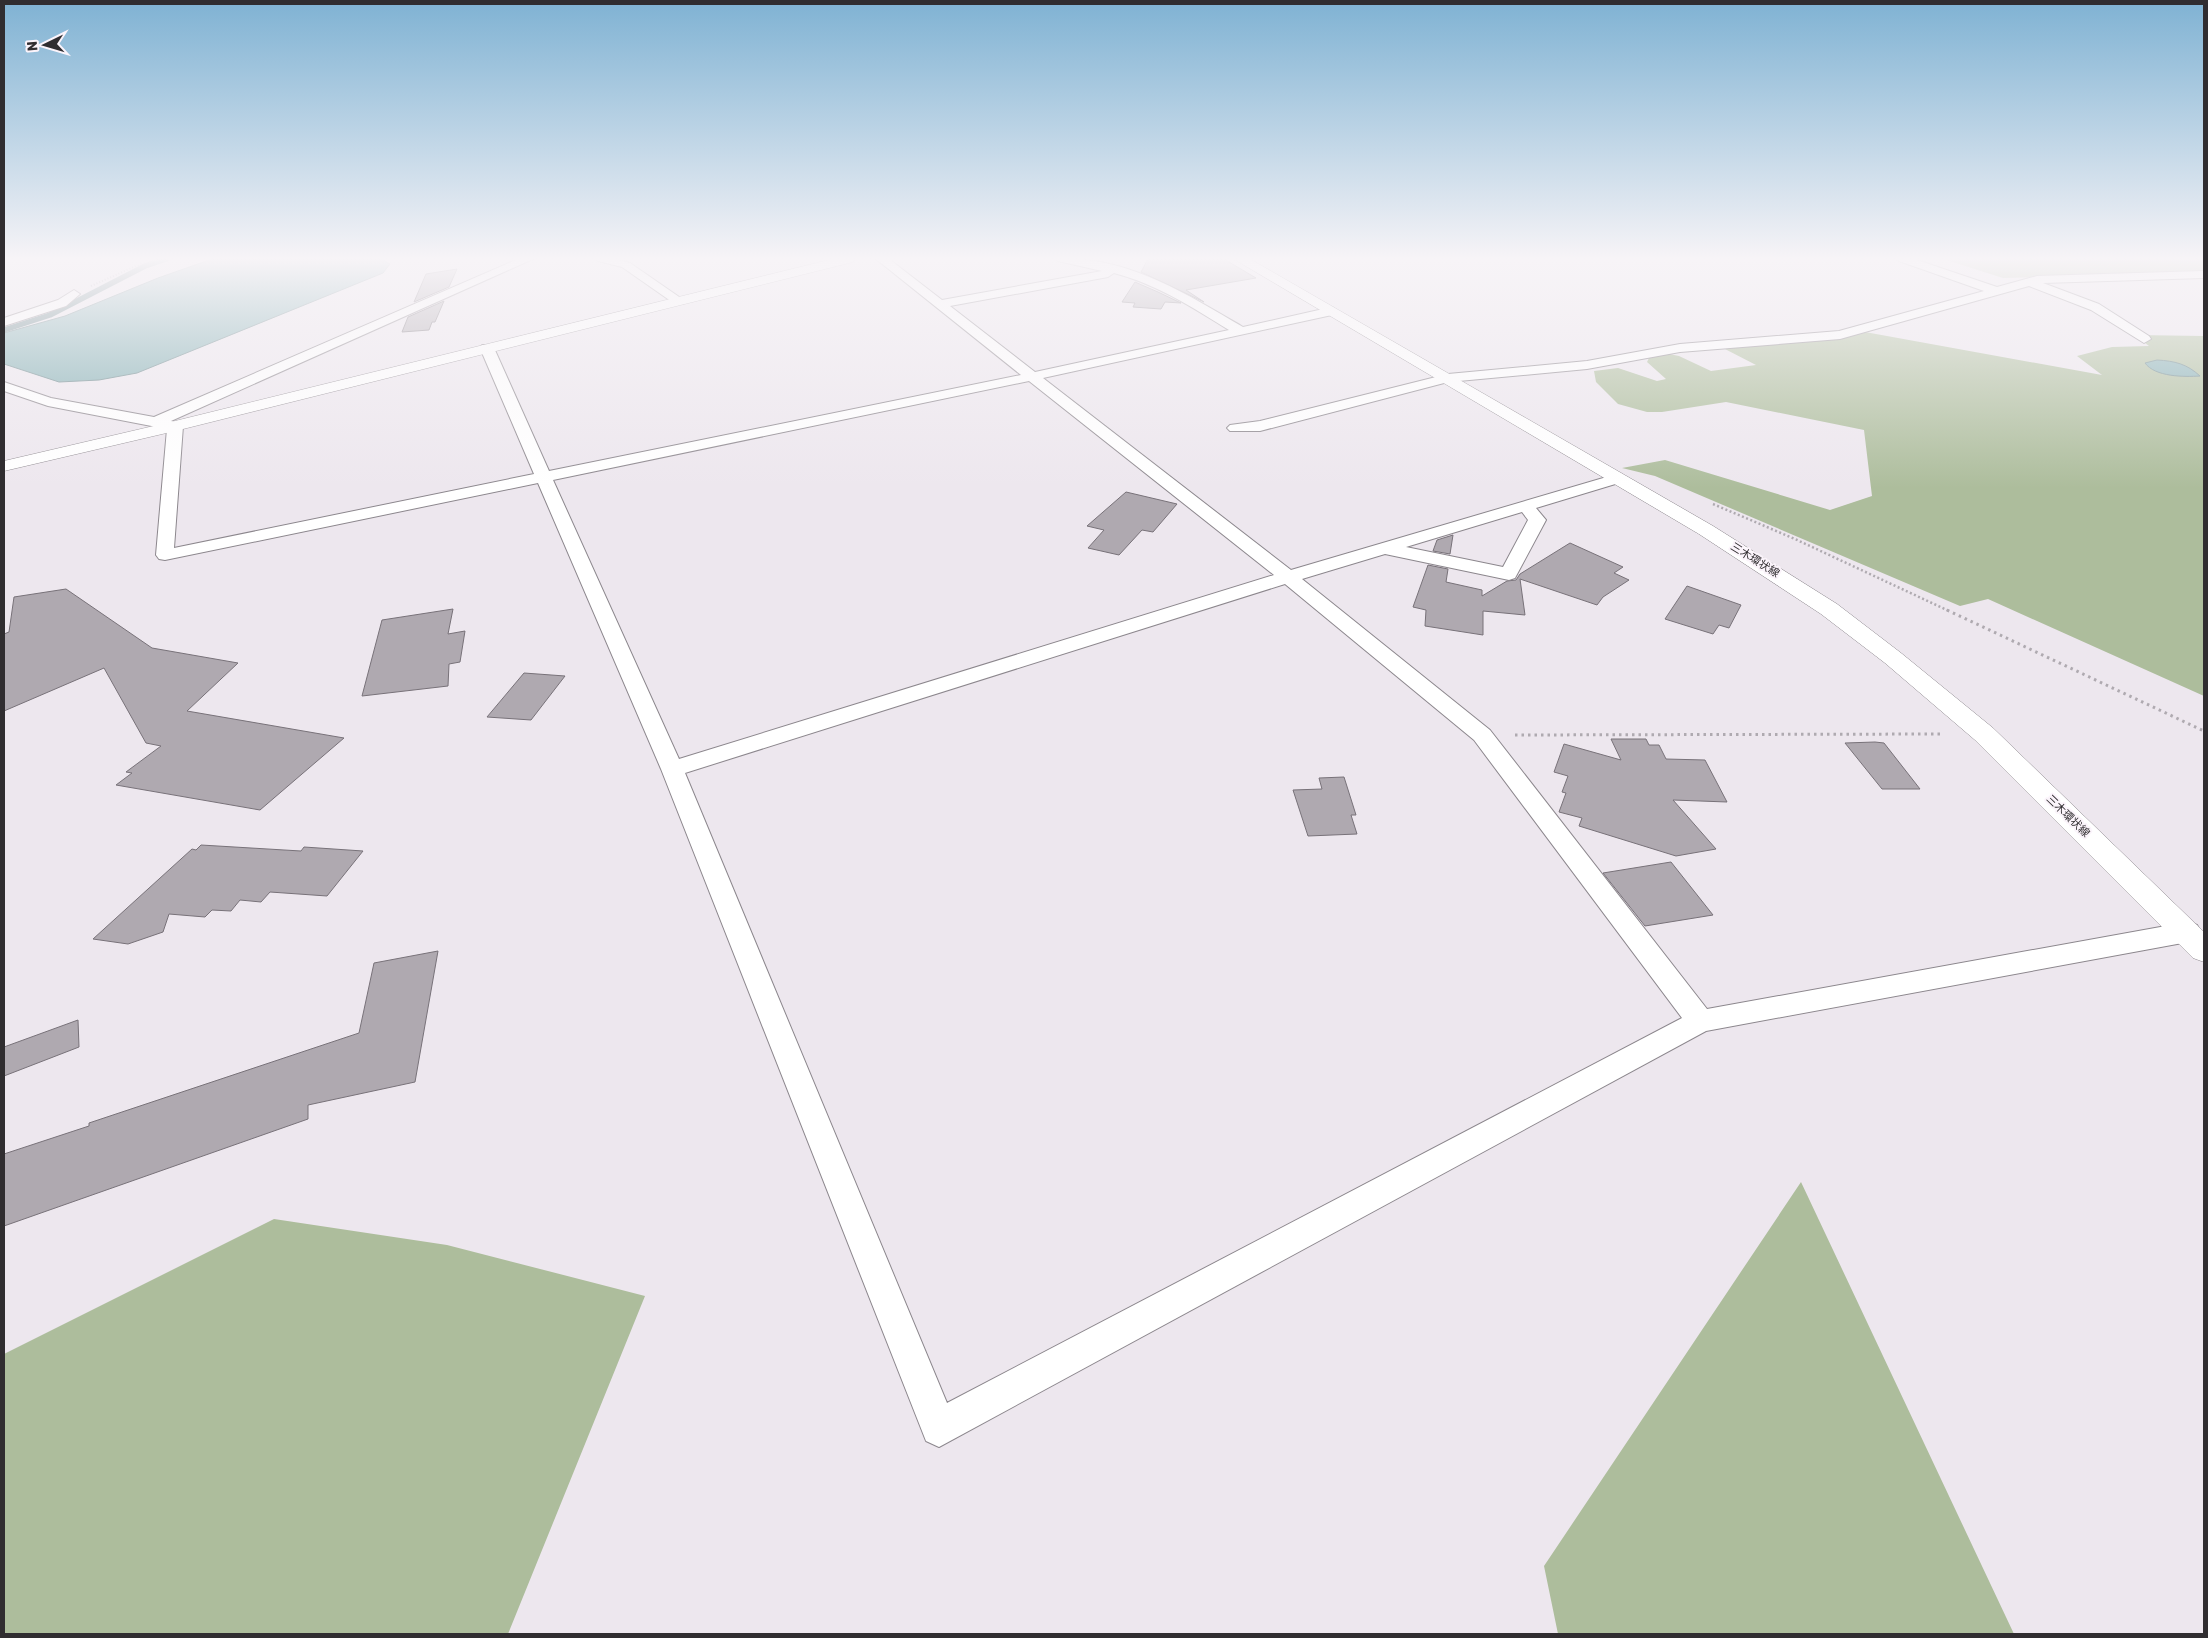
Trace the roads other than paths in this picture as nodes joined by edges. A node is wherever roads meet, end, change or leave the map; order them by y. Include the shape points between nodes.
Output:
1 (353, 335) edge
2 (538, 335) edge
3 (981, 335) edge
4 (1215, 335) edge
5 (1374, 335) edge
6 (1835, 335) edge
7 (2139, 335) edge
8 (2144, 339) dead end
9 (487, 348) junction
10 (1034, 376) junction
11 (1448, 378) junction
12 (4, 386) edge
13 (156, 422) junction
14 (175, 426) junction
15 (1235, 428) dead end
16 (4, 466) edge
17 (544, 477) junction
18 (1616, 479) junction
19 (1526, 506) junction
20 (1384, 548) junction
21 (1288, 577) junction
22 (672, 769) junction
23 (2196, 941) edge
24 (1700, 1021) junction

1 - 13 street
2 - 9 main road
3 - 10 street
4 - 10 street
5 - 11 main road, 三木環状線
6 - 11 street via 1680,348 1587,365
7 - 8 street
9 - 14 main road
9 - 17 street
10 - 17 street
10 - 21 street
11 - 15 street via 1260,426
11 - 18 main road, 三木環状線
12 - 13 street via 48,402
13 - 14 street
14 - 16 main road
14 - 17 street via 165,555
17 - 22 street
18 - 19 street
18 - 23 main road, 三木環状線 via 1706,530 1829,609 1893,658 1984,734
19 - 20 street
19 - 20 street via 1537,520 1509,574
20 - 21 street
21 - 22 street
21 - 24 street via 1482,735
22 - 24 street via 939,1428
23 - 24 street

